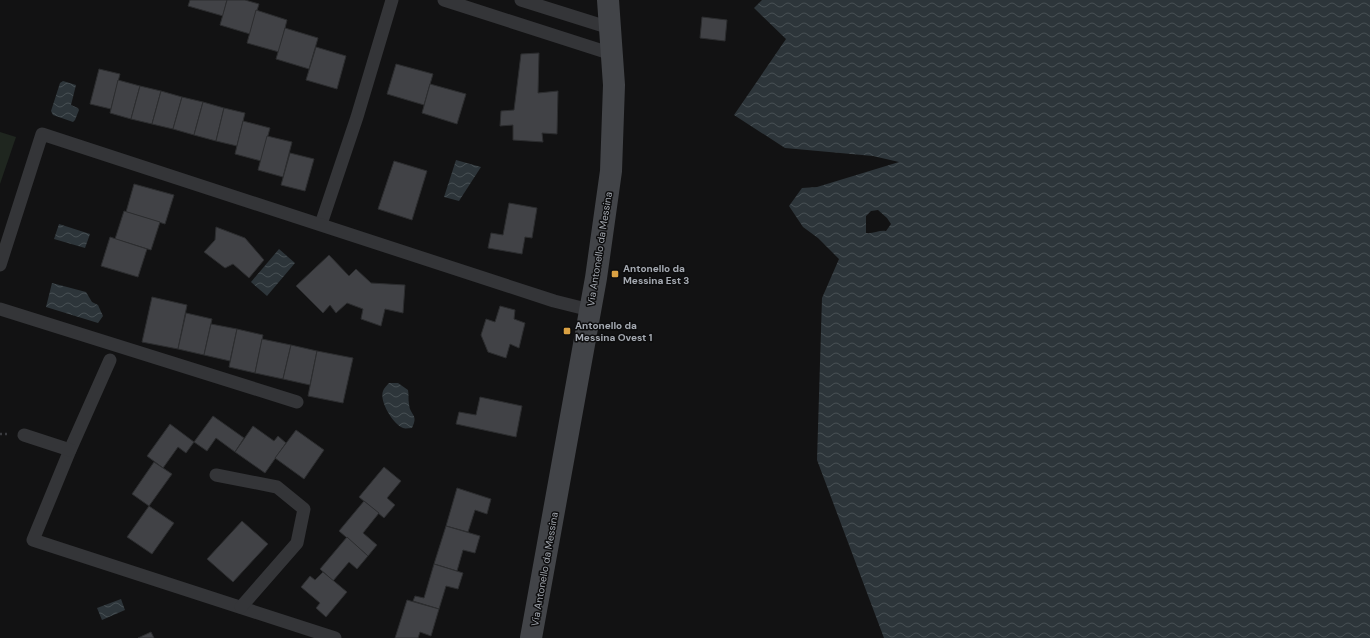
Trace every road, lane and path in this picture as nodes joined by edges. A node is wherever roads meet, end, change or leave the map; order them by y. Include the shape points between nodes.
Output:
1 (392, 0) edge
2 (444, 0) edge
3 (521, 0) edge
4 (608, 0) edge
5 (610, 28) junction
6 (612, 54) junction
7 (321, 224) junction
8 (1, 256) edge
9 (0, 309) edge
10 (590, 310) junction
11 (110, 360) dead end
12 (297, 402) dead end
13 (24, 435) dead end
14 (70, 450) junction
15 (216, 475) dead end
16 (242, 608) junction
17 (335, 638) edge
18 (532, 638) edge

1 - 7 lane
2 - 6 lane
3 - 5 lane
4 - 5 main road, Via Antonello da Messina
5 - 6 main road, Via Antonello da Messina
6 - 10 main road, Via Antonello da Messina via 614,85 611,171
7 - 8 lane via 38,131
7 - 10 lane via 554,301
9 - 12 lane
10 - 18 main road, Via Antonello da Messina
11 - 14 lane
13 - 14 lane
14 - 16 lane via 32,540
15 - 16 lane via 277,487 304,509 297,543
16 - 17 lane

